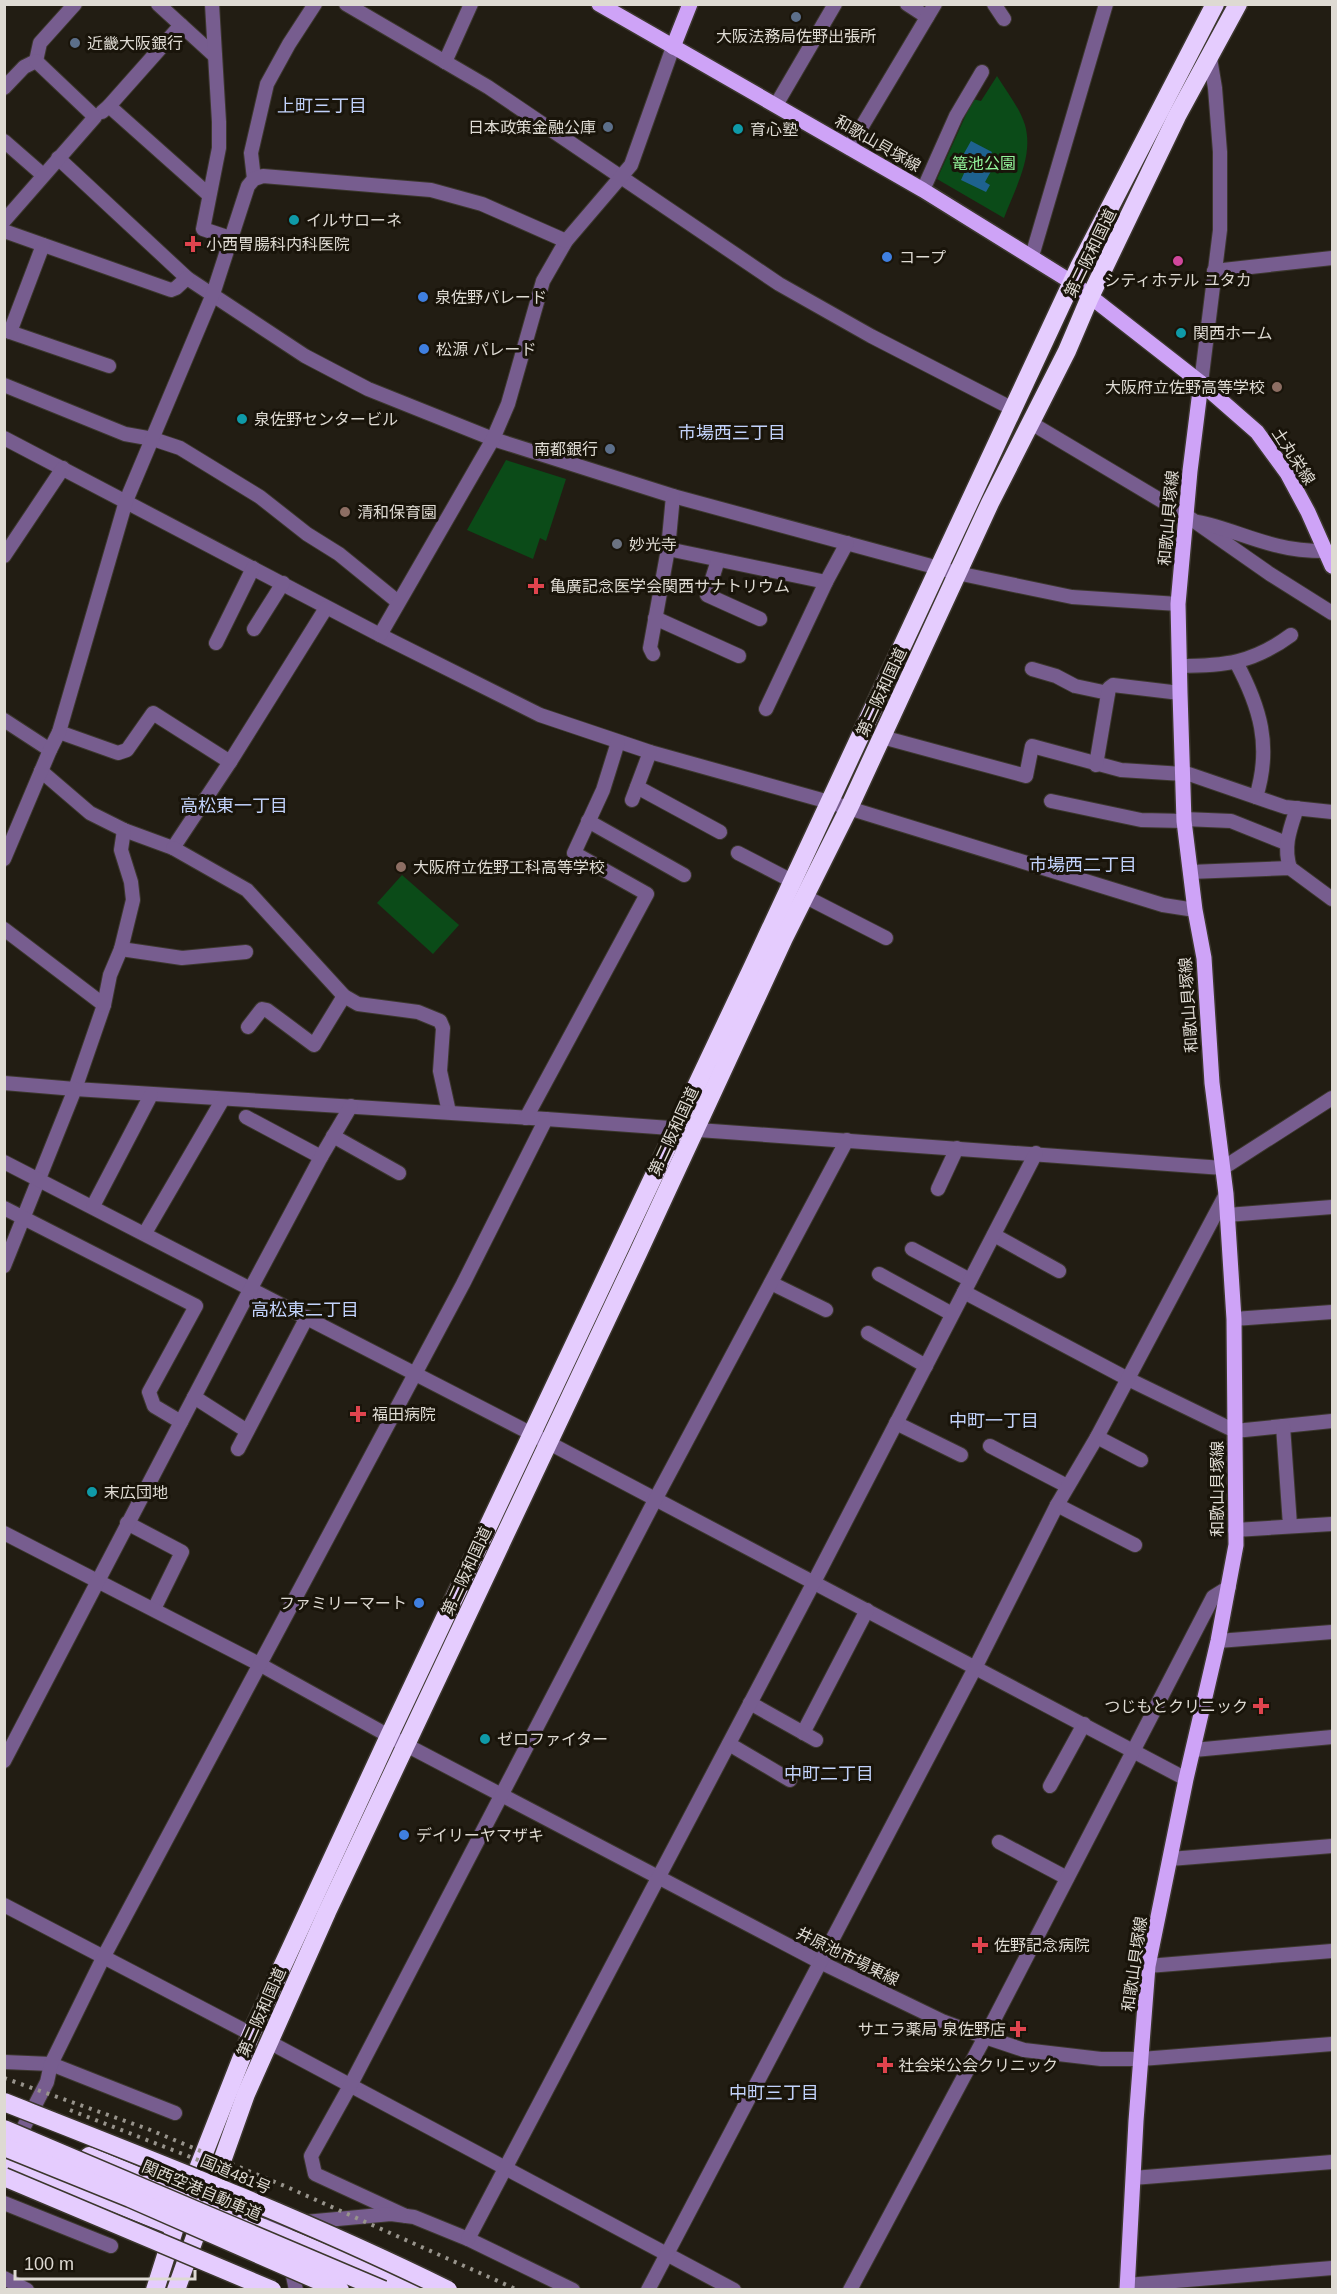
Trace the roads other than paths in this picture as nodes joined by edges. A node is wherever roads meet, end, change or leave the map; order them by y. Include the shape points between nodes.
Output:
1 (75, 4) edge
2 (158, 4) edge
3 (212, 4) edge
4 (315, 4) edge
5 (346, 4) edge
6 (471, 4) edge
7 (599, 4) edge
8 (690, 4) edge
9 (836, 4) edge
10 (907, 4) edge
11 (935, 4) edge
12 (994, 4) edge
13 (1106, 4) edge
14 (1215, 4) edge
15 (1238, 4) edge
16 (927, 17) junction
17 (1004, 19) dead end
18 (181, 25) junction
19 (673, 47) junction
20 (215, 56) junction
21 (1209, 58) junction
22 (36, 61) junction
23 (445, 62) junction
24 (982, 72) dead end
25 (4, 88) edge
26 (776, 105) junction
27 (109, 106) junction
28 (95, 117) junction
29 (4, 141) edge
30 (849, 148) junction
31 (58, 158) junction
32 (42, 175) junction
33 (620, 178) junction
34 (254, 179) junction
35 (923, 190) junction
36 (209, 195) junction
37 (4, 221) edge
38 (4, 231) edge
39 (230, 238) junction
40 (566, 241) junction
41 (43, 245) junction
42 (1032, 256) junction
43 (1332, 258) edge
44 (1214, 271) junction
45 (188, 278) junction
46 (1073, 283) junction
47 (213, 294) junction
48 (1090, 297) junction
49 (7, 331) edge
50 (109, 366) dead end
51 (1202, 383) junction
52 (4, 385) edge
53 (1013, 409) junction
54 (1031, 423) junction
55 (4, 438) edge
56 (153, 439) junction
57 (493, 439) junction
58 (63, 468) junction
59 (673, 496) junction
60 (126, 501) junction
61 (1190, 518) junction
62 (847, 543) junction
63 (668, 549) junction
64 (4, 556) edge
65 (1329, 556) edge
66 (718, 560) junction
67 (253, 567) junction
68 (939, 568) junction
69 (957, 573) junction
70 (826, 582) junction
71 (283, 583) junction
72 (398, 602) junction
73 (1178, 604) junction
74 (327, 608) junction
75 (1332, 613) edge
76 (655, 618) junction
77 (760, 619) dead end
78 (254, 629) dead end
79 (1291, 635) dead end
80 (380, 636) junction
81 (216, 643) dead end
82 (653, 654) dead end
83 (739, 656) dead end
84 (1236, 662) junction
85 (1179, 666) junction
86 (1032, 669) dead end
87 (1108, 693) junction
88 (1180, 693) junction
89 (766, 709) dead end
90 (4, 720) edge
91 (59, 732) junction
92 (882, 737) junction
93 (618, 742) junction
94 (50, 750) junction
95 (650, 752) junction
96 (230, 762) junction
97 (1096, 765) junction
98 (41, 771) junction
99 (1183, 773) junction
100 (1256, 797) junction
101 (1051, 801) dead end
102 (829, 802) junction
103 (849, 808) junction
104 (1297, 808) junction
105 (1332, 812) edge
106 (1184, 820) junction
107 (588, 821) junction
108 (124, 830) junction
109 (720, 832) dead end
110 (1286, 843) junction
111 (173, 848) junction
112 (738, 853) dead end
113 (4, 859) edge
114 (1290, 868) junction
115 (1190, 872) junction
116 (684, 875) dead end
117 (792, 881) junction
118 (804, 897) junction
119 (1332, 899) edge
120 (1195, 910) junction
121 (4, 929) edge
122 (886, 938) dead end
123 (121, 949) junction
124 (246, 952) dead end
125 (344, 996) junction
126 (104, 1005) junction
127 (248, 1027) dead end
128 (4, 1083) edge
129 (75, 1089) junction
130 (152, 1095) junction
131 (223, 1099) junction
132 (1331, 1100) edge
133 (351, 1106) junction
134 (449, 1112) junction
135 (246, 1117) dead end
136 (526, 1118) junction
137 (546, 1119) junction
138 (675, 1128) junction
139 (696, 1129) junction
140 (333, 1136) junction
141 (848, 1140) junction
142 (957, 1148) junction
143 (1036, 1153) junction
144 (321, 1157) junction
145 (4, 1162) edge
146 (1223, 1168) junction
147 (399, 1173) dead end
148 (39, 1180) junction
149 (938, 1189) dead end
150 (1226, 1194) junction
151 (93, 1206) junction
152 (1332, 1207) edge
153 (4, 1208) edge
154 (1227, 1215) junction
155 (25, 1219) junction
156 (145, 1233) junction
157 (993, 1235) junction
158 (912, 1249) dead end
159 (4, 1266) edge
160 (1059, 1271) dead end
161 (879, 1274) dead end
162 (771, 1283) junction
163 (967, 1286) junction
164 (251, 1288) junction
165 (826, 1310) dead end
166 (1332, 1312) edge
167 (952, 1314) junction
168 (307, 1317) junction
169 (1234, 1319) junction
170 (868, 1334) dead end
171 (926, 1366) junction
172 (413, 1374) junction
173 (1128, 1379) junction
174 (194, 1397) junction
175 (1332, 1421) edge
176 (181, 1422) junction
177 (896, 1423) junction
178 (1283, 1426) junction
179 (247, 1431) junction
180 (1235, 1431) junction
181 (1097, 1437) junction
182 (540, 1438) junction
183 (990, 1446) dead end
184 (238, 1449) dead end
185 (961, 1455) dead end
186 (1141, 1460) dead end
187 (1067, 1486) junction
188 (656, 1500) junction
189 (1057, 1505) junction
190 (127, 1523) junction
191 (1332, 1524) edge
192 (1290, 1526) junction
193 (1235, 1530) junction
194 (4, 1533) edge
195 (1135, 1545) dead end
196 (98, 1580) junction
197 (814, 1582) junction
198 (1229, 1587) junction
199 (154, 1609) junction
200 (867, 1610) junction
201 (1332, 1632) edge
202 (1218, 1641) junction
203 (259, 1664) junction
204 (975, 1668) junction
205 (750, 1703) junction
206 (1084, 1724) junction
207 (803, 1732) junction
208 (389, 1736) junction
209 (1332, 1737) edge
210 (816, 1740) dead end
211 (406, 1744) junction
212 (729, 1744) junction
213 (1134, 1750) junction
214 (1194, 1750) junction
215 (4, 1761) edge
216 (1186, 1779) junction
217 (790, 1780) dead end
218 (1050, 1786) dead end
219 (502, 1794) junction
220 (999, 1842) dead end
221 (1332, 1846) edge
222 (1170, 1859) junction
223 (659, 1877) junction
224 (1067, 1878) junction
225 (4, 1905) edge
226 (1332, 1951) edge
227 (104, 1956) junction
228 (820, 1962) junction
229 (1148, 1966) junction
230 (251, 2034) junction
231 (985, 2037) junction
232 (268, 2042) junction
233 (1332, 2044) edge
234 (1141, 2059) junction
235 (4, 2062) edge
236 (51, 2064) junction
237 (350, 2086) junction
238 (4, 2103) edge
239 (175, 2113) dead end
240 (4, 2121) edge
241 (14, 2129) edge
242 (5, 2161) edge
243 (1332, 2162) edge
244 (504, 2168) junction
245 (1133, 2178) junction
246 (188, 2196) junction
247 (4, 2203) edge
248 (207, 2205) junction
249 (406, 2216) junction
250 (260, 2226) junction
251 (175, 2227) junction
252 (196, 2235) junction
253 (468, 2239) junction
254 (111, 2246) dead end
255 (667, 2254) junction
256 (1332, 2268) edge
257 (4, 2278) edge
258 (295, 2283) edge
259 (1127, 2287) edge
260 (27, 2289) edge
261 (155, 2289) edge
262 (176, 2289) edge
263 (272, 2289) edge
264 (328, 2289) edge
265 (340, 2289) edge
266 (383, 2289) edge
267 (413, 2289) edge
268 (448, 2289) edge
269 (573, 2289) edge
270 (648, 2289) edge
271 (734, 2289) edge
272 (850, 2289) edge

1 - 22 street via 40,43
2 - 18 street
3 - 20 street
4 - 34 street via 267,84 250,153
5 - 23 street
6 - 23 street
7 - 19 main road
8 - 19 main road
9 - 26 street
10 - 16 street
11 - 16 street
12 - 17 street
13 - 42 street
14 - 46 highway, 第二阪和国道
15 - 21 highway, 第二阪和国道
16 - 30 street
18 - 20 street
18 - 27 street
19 - 26 main road, 和歌山貝塚線
19 - 33 street via 631,165
20 - 36 street via 219,148
21 - 44 street via 1220,152 1220,230
21 - 48 highway, 第二阪和国道
22 - 25 street via 24,67
22 - 28 street
23 - 33 street
24 - 35 street via 956,116
26 - 30 main road, 和歌山貝塚線
27 - 28 street
27 - 36 street
28 - 31 street
29 - 32 street
30 - 35 main road, 和歌山貝塚線
31 - 32 street
31 - 45 street
32 - 37 street via 37,186
33 - 40 street
33 - 53 street via 779,284
34 - 39 street
34 - 40 street via 263,176 430,190 482,204
35 - 42 main road, 和歌山貝塚線
36 - 39 street via 203,230
38 - 41 street
39 - 47 street
40 - 57 street via 543,281 508,404
41 - 45 street via 171,290
41 - 49 street
42 - 46 main road, 和歌山貝塚線
43 - 44 street
44 - 51 street
45 - 47 street
46 - 48 main road, 和歌山貝塚線
46 - 53 highway, 第二阪和国道
47 - 56 street
47 - 57 street via 305,356 369,389
48 - 51 main road, 和歌山貝塚線
48 - 54 highway, 第二阪和国道
49 - 50 street
51 - 61 main road, 和歌山貝塚線 via 1190,471
51 - 65 main road, 土丸栄線 via 1272,450
52 - 56 street via 125,434
53 - 68 highway, 第二阪和国道
54 - 61 street
54 - 69 highway, 第二阪和国道
55 - 58 street
56 - 60 street
56 - 72 street via 180,448 260,497
57 - 59 street
57 - 72 street
58 - 60 street
58 - 64 street
59 - 62 street
59 - 63 street
60 - 67 street
60 - 91 street
61 - 65 street via 1277,546
61 - 73 main road, 和歌山貝塚線
61 - 75 street
62 - 68 street
62 - 70 street
63 - 66 street
63 - 76 street
66 - 70 street
66 - 77 street via 707,595
67 - 71 street
67 - 81 street
68 - 69 street
68 - 102 highway, 第二阪和国道
69 - 73 street via 1072,597
69 - 92 highway, 第二阪和国道
70 - 89 street
71 - 74 street
71 - 78 street
72 - 80 street
73 - 85 main road, 和歌山貝塚線
74 - 80 street
74 - 96 street
76 - 82 street via 650,648
76 - 83 street
79 - 84 street via 1258,656
80 - 93 street via 540,716
84 - 85 street
84 - 100 street via 1262,723 1262,777
85 - 88 main road, 和歌山貝塚線
86 - 87 street via 1075,687
87 - 88 street via 1113,685
87 - 97 street
88 - 99 main road, 和歌山貝塚線
90 - 94 street
91 - 94 street
91 - 96 street via 118,753 127,750 153,713
92 - 97 street via 1026,776 1032,746
92 - 103 highway, 第二阪和国道
93 - 95 street
93 - 107 street via 603,790
94 - 98 street
95 - 102 street
95 - 109 street via 635,794
96 - 111 street
97 - 99 street
98 - 108 street via 90,813
98 - 113 street
99 - 100 street
99 - 106 main road, 和歌山貝塚線
100 - 104 street
101 - 106 street via 1141,820
102 - 103 street
102 - 117 highway, 第二阪和国道
103 - 118 highway, 第二阪和国道
103 - 120 street via 1163,905
104 - 105 street
104 - 110 street
106 - 110 street via 1231,821
106 - 115 main road, 和歌山貝塚線
107 - 116 street
107 - 136 street via 574,853 647,894
108 - 111 street
108 - 123 street via 121,850 133,900
110 - 114 street
111 - 125 street via 247,890
112 - 117 street
114 - 115 street
114 - 119 street
115 - 120 main road, 和歌山貝塚線
117 - 138 highway, 第二阪和国道
118 - 122 street
118 - 139 highway, 第二阪和国道
120 - 146 main road, 和歌山貝塚線 via 1204,958 1212,1083
121 - 126 street
123 - 124 street via 182,958
123 - 126 street
125 - 127 street via 314,1045 267,1010 262,1009
125 - 134 street via 358,1004 418,1012 440,1021 444,1028 440,1071
126 - 129 street
128 - 129 street
129 - 130 street
129 - 148 street
130 - 131 street
130 - 151 street
131 - 133 street
131 - 156 street
132 - 146 street
133 - 134 street
133 - 140 street
134 - 136 street
135 - 144 street
136 - 137 street
137 - 138 street
137 - 172 street
138 - 139 street
138 - 182 highway, 第二阪和国道
139 - 141 street
139 - 182 highway, 第二阪和国道
140 - 144 street
140 - 147 street
141 - 142 street
141 - 162 street
142 - 143 street
142 - 149 street
143 - 146 street
143 - 157 street
144 - 164 street
145 - 148 street
146 - 150 main road, 和歌山貝塚線
148 - 151 street
148 - 155 street
150 - 154 main road, 和歌山貝塚線
150 - 173 street
151 - 156 street
152 - 154 street
153 - 155 street
154 - 169 main road, 和歌山貝塚線
155 - 159 street
155 - 176 street via 196,1306 149,1392 154,1406
156 - 164 street
157 - 160 street
157 - 163 street
158 - 163 street
161 - 167 street
162 - 165 street
162 - 188 street
163 - 167 street
163 - 173 street
164 - 168 street
164 - 174 street
166 - 169 street
167 - 171 street
168 - 172 street
168 - 179 street
169 - 180 main road, 和歌山貝塚線
170 - 171 street
171 - 177 street
172 - 182 street
172 - 203 street
173 - 180 street
173 - 181 street
174 - 176 street
174 - 179 street
175 - 178 street
176 - 190 street
177 - 185 street
177 - 197 street
178 - 180 street
178 - 192 street
179 - 184 street
180 - 193 main road, 和歌山貝塚線
181 - 186 street
181 - 187 street
182 - 188 street
182 - 208 highway, 第二阪和国道
182 - 211 highway, 第二阪和国道
183 - 187 street
187 - 189 street
188 - 197 street
188 - 219 street
189 - 195 street
189 - 204 street
190 - 196 street
190 - 199 street via 182,1552
191 - 192 street
192 - 193 street
193 - 198 main road, 和歌山貝塚線
194 - 196 street, 井原池市場東線
196 - 199 street, 井原池市場東線
196 - 215 street
197 - 200 street
197 - 205 street
198 - 202 main road, 和歌山貝塚線
198 - 213 street via 1213,1597
199 - 203 street, 井原池市場東線
200 - 204 street
200 - 207 street
201 - 202 street
202 - 214 main road, 和歌山貝塚線
203 - 208 street, 井原池市場東線
203 - 227 street
204 - 206 street
204 - 228 street
205 - 207 street
205 - 212 street
206 - 213 street
206 - 218 street
207 - 210 street
208 - 211 street, 井原池市場東線
208 - 230 highway, 第二阪和国道
209 - 214 street
211 - 219 street, 井原池市場東線
211 - 232 highway, 第二阪和国道
212 - 217 street
212 - 223 street
213 - 216 street
213 - 224 street
214 - 216 main road, 和歌山貝塚線
216 - 222 main road, 和歌山貝塚線
219 - 223 street, 井原池市場東線
219 - 237 street
220 - 224 street
221 - 222 street
222 - 229 main road, 和歌山貝塚線
223 - 228 street, 井原池市場東線
223 - 244 street
224 - 231 street
225 - 227 street
226 - 229 street
227 - 230 street
227 - 236 street
228 - 231 street, 井原池市場東線 via 942,2021
228 - 255 street
229 - 234 main road, 和歌山貝塚線
230 - 246 highway, 第二阪和国道
231 - 234 street, 井原池市場東線 via 1052,2055
231 - 272 street
232 - 237 street
232 - 248 highway, 第二阪和国道
233 - 234 street, 井原池市場東線
234 - 245 main road, 和歌山貝塚線
235 - 236 street
236 - 239 street
236 - 241 street via 47,2082
237 - 244 street
237 - 249 street via 311,2156 315,2174
238 - 268 highway, 国道481号, bridge via 240,2196
240 - 241 highway
241 - 242 street
241 - 246 highway
241 - 266 highway, 関西空港自動車道, bridge
242 - 251 highway
242 - 263 highway, bridge
242 - 265 highway, bridge via 180,2219
243 - 245 street
244 - 253 street
244 - 255 street
245 - 259 main road, 和歌山貝塚線
246 - 248 highway
246 - 251 highway, 第二阪和国道
247 - 254 street
248 - 250 highway
248 - 252 highway, 第二阪和国道
249 - 250 street via 391,2214
249 - 253 street
250 - 267 highway
251 - 252 highway
251 - 261 highway, 第二阪和国道
252 - 258 highway
252 - 262 highway, 第二阪和国道
253 - 269 street
255 - 270 street
255 - 271 street
256 - 259 street
257 - 260 street
258 - 264 highway

